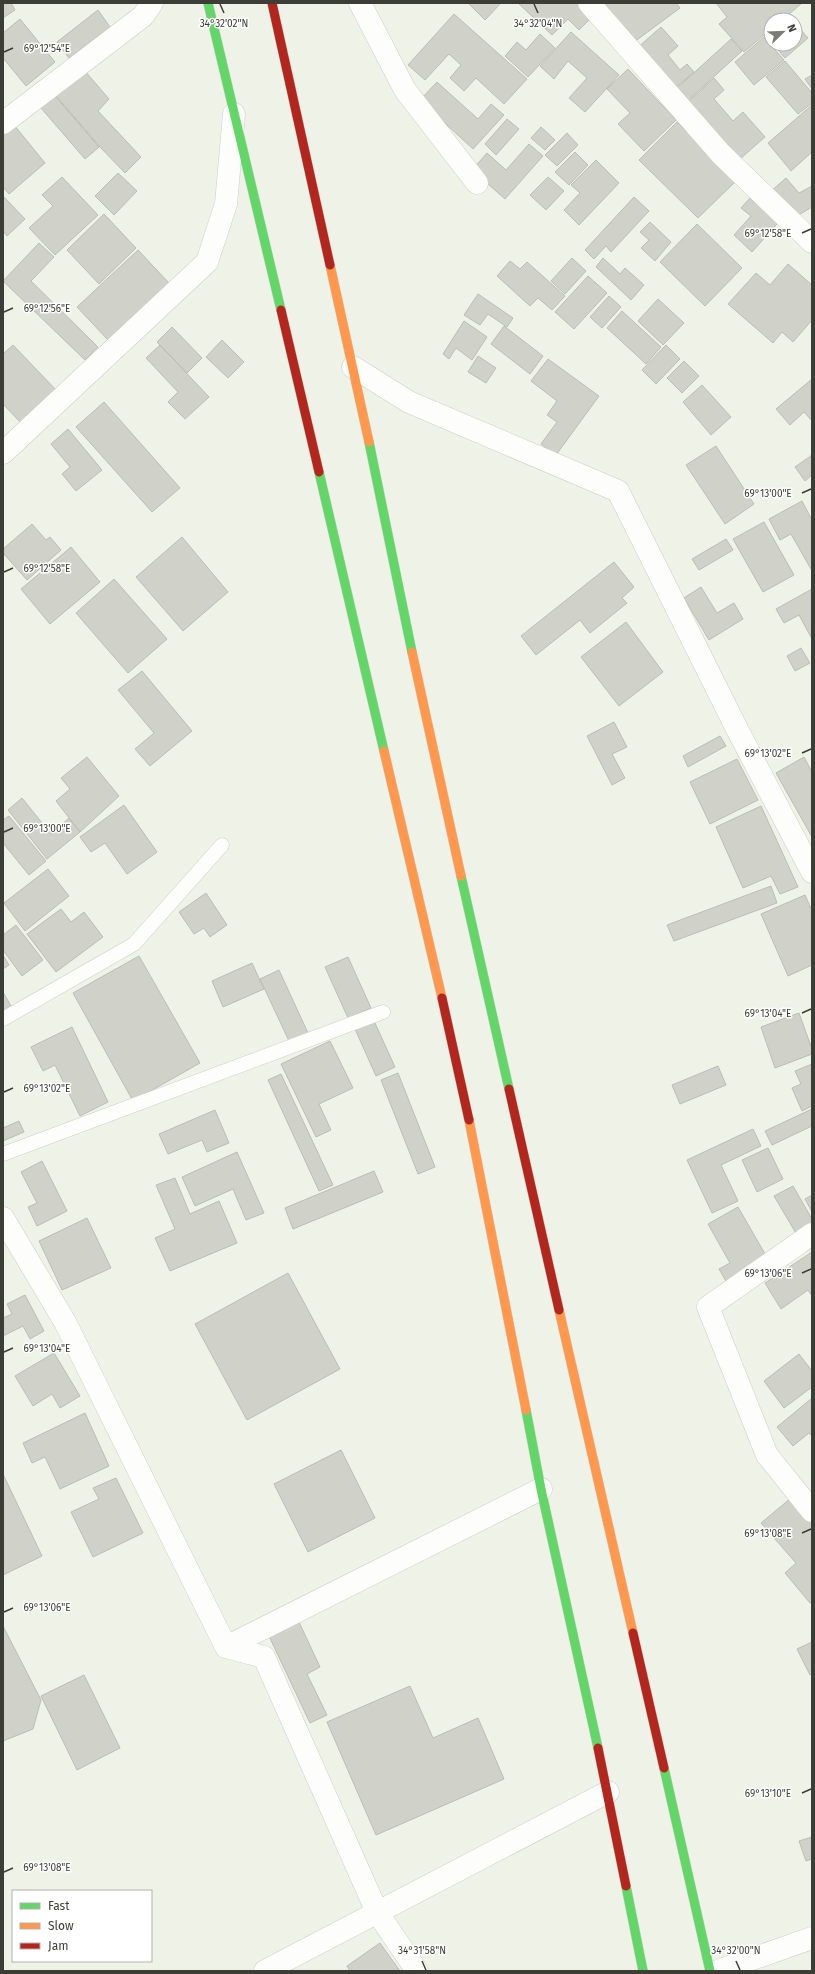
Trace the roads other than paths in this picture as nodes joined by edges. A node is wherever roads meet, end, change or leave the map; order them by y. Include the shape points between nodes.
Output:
1 (208, 3) edge
2 (272, 3) edge
3 (360, 3) edge
4 (589, 3) edge
5 (143, 7) edge
6 (234, 108) junction
7 (3, 123) edge
8 (477, 184) dead end
9 (812, 242) edge
10 (352, 367) junction
11 (3, 452) edge
12 (222, 845) dead end
13 (812, 872) edge
14 (383, 1012) dead end
15 (3, 1019) edge
16 (3, 1154) edge
17 (3, 1218) edge
18 (812, 1234) edge
19 (541, 1489) junction
20 (812, 1511) edge
21 (226, 1647) junction
22 (608, 1792) junction
23 (377, 1912) junction
24 (812, 1938) edge
25 (265, 1971) edge
26 (416, 1971) edge
27 (643, 1971) edge
28 (710, 1971) edge
29 (718, 1971) edge

1 - 6 main road
2 - 10 main road
3 - 8 street via 405,90
4 - 9 street via 721,154
5 - 7 street
6 - 11 street via 226,204 207,262
6 - 19 main road via 466,1103
10 - 13 street via 409,402 618,491
10 - 28 main road via 438,781
12 - 15 lane via 134,944
14 - 16 lane
17 - 21 street via 65,1322
18 - 20 street via 708,1307 767,1455
19 - 21 street
19 - 22 main road
21 - 23 street via 264,1657
22 - 23 street
22 - 27 main road
23 - 25 street
23 - 26 street
24 - 29 street

